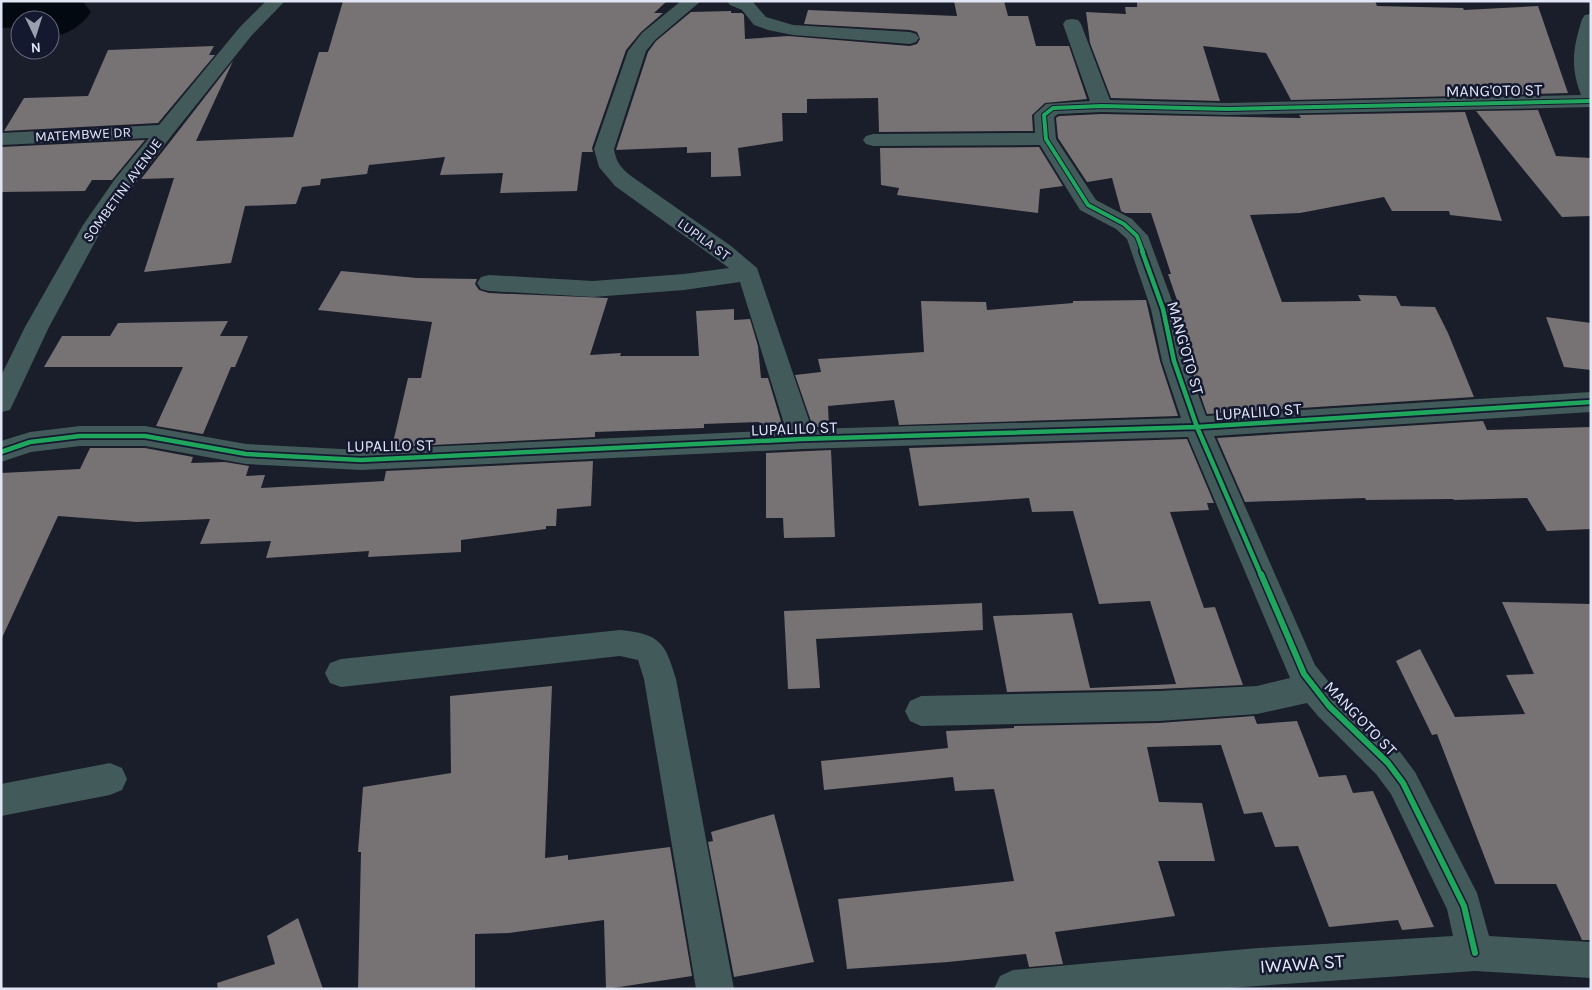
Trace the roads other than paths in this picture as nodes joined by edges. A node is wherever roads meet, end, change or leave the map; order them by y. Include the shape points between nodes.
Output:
1 (276, 1) edge
2 (692, 1) edge
3 (736, 1) edge
4 (1591, 19) edge
5 (1072, 24) dead end
6 (910, 38) dead end
7 (1591, 99) edge
8 (1102, 106) junction
9 (165, 131) junction
10 (1, 139) edge
11 (1046, 139) junction
12 (873, 140) dead end
13 (749, 273) junction
14 (489, 283) dead end
15 (1591, 402) edge
16 (1, 403) edge
17 (1197, 427) junction
18 (802, 439) junction
19 (1, 452) edge
20 (341, 673) dead end
21 (1314, 687) junction
22 (921, 712) dead end
23 (110, 779) dead end
24 (1, 800) edge
25 (1475, 953) junction
26 (1591, 960) edge
27 (715, 989) edge
28 (1013, 989) edge

1 - 9 street, SOMBETINI AVENUE via 246,31
2 - 13 street, LUPILA ST via 644,40 637,51 604,149 605,160 623,181
3 - 6 street via 748,6 760,21 768,25 793,30
4 - 7 street via 1581,56 1582,74
5 - 8 street
7 - 8 street, MANG'OTO ST via 1228,109
8 - 11 street, MANG'OTO ST via 1047,111 1044,115
9 - 10 street, MATEMBWE DR
9 - 16 street, SOMBETINI AVENUE via 91,230 37,327
11 - 12 street
11 - 17 street, MANG'OTO ST via 1088,205 1124,224 1137,236 1163,309 1174,361
13 - 14 street, LUPILA ST via 593,289
13 - 18 street
15 - 17 street, LUPALILO ST
17 - 18 street, LUPALILO ST
17 - 21 street, MANG'OTO ST via 1304,674
18 - 19 street, LUPALILO ST via 361,460 246,454 146,436 80,436 30,442
20 - 27 street via 620,643 643,645 654,655 660,679
21 - 22 street via 1257,700
21 - 25 street, MANG'OTO ST via 1329,706 1388,763 1403,783 1464,906
23 - 24 street
25 - 26 street, IWAWA ST
25 - 28 street, IWAWA ST via 1258,966

